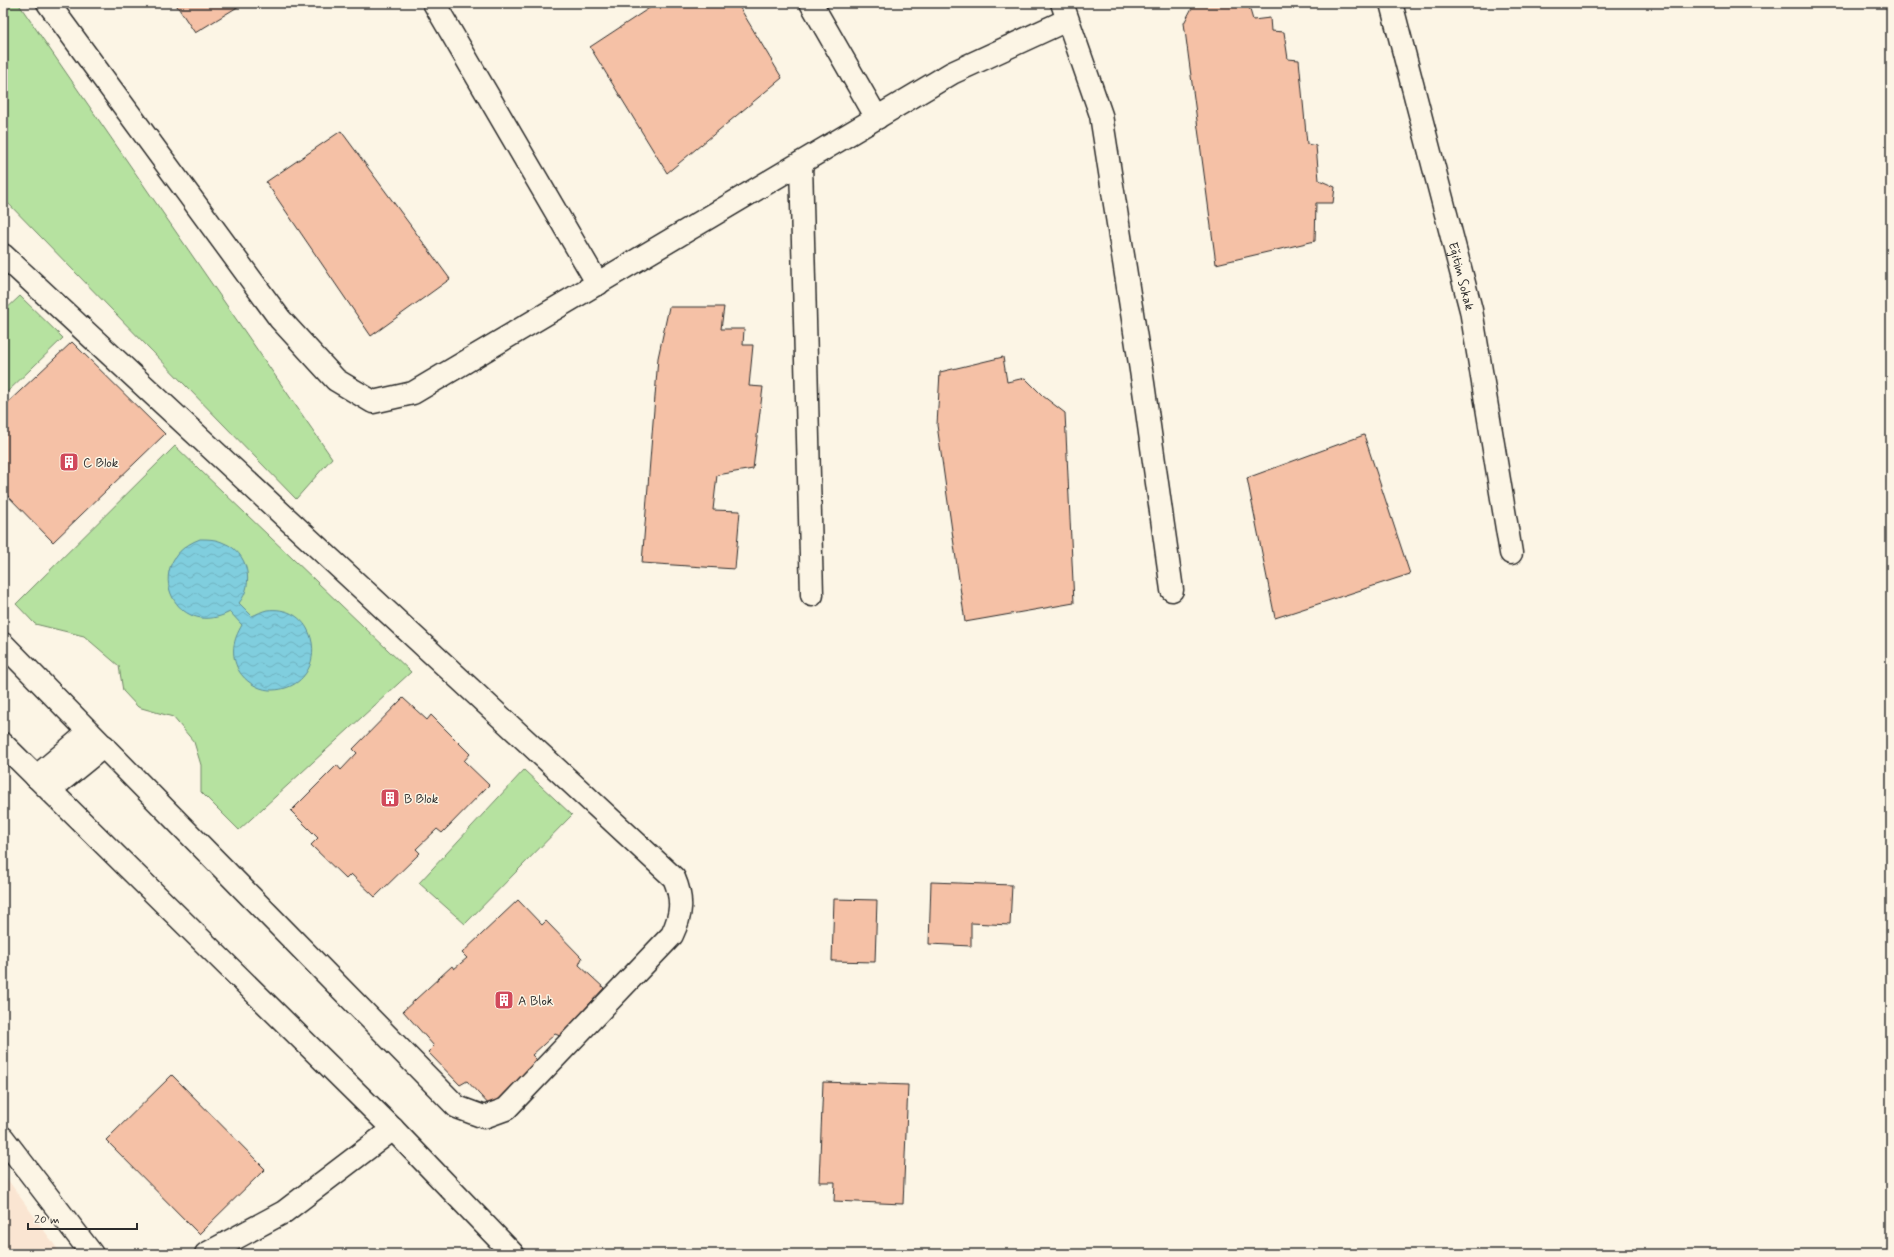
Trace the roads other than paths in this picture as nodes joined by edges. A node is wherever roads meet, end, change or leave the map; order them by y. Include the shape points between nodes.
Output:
1 (48, 3) edge
2 (434, 3) edge
3 (811, 3) edge
4 (1391, 3) edge
5 (1065, 11) edge
6 (878, 118) junction
7 (802, 162) junction
8 (3, 255) edge
9 (598, 284) junction
10 (1511, 552) dead end
11 (1172, 590) dead end
12 (812, 595) dead end
13 (3, 644) edge
14 (97, 739) junction
15 (3, 744) edge
16 (43, 783) junction
17 (393, 1129) junction
18 (3, 1138) edge
19 (92, 1254) edge
20 (206, 1254) edge
21 (512, 1254) edge

1 - 9 street via 280,319 336,380 373,402 413,393
2 - 9 street
3 - 6 street
4 - 10 street, Eğitim Sokak via 1471,310
5 - 6 street via 952,73
5 - 11 street via 1101,115 1143,382
6 - 7 street
7 - 9 street
7 - 12 street
8 - 14 street via 674,878 680,892 678,922 672,935 506,1109 484,1117 457,1107
13 - 14 street
14 - 16 street
15 - 16 street
16 - 17 street
17 - 20 street via 284,1212
17 - 21 street
18 - 19 street

